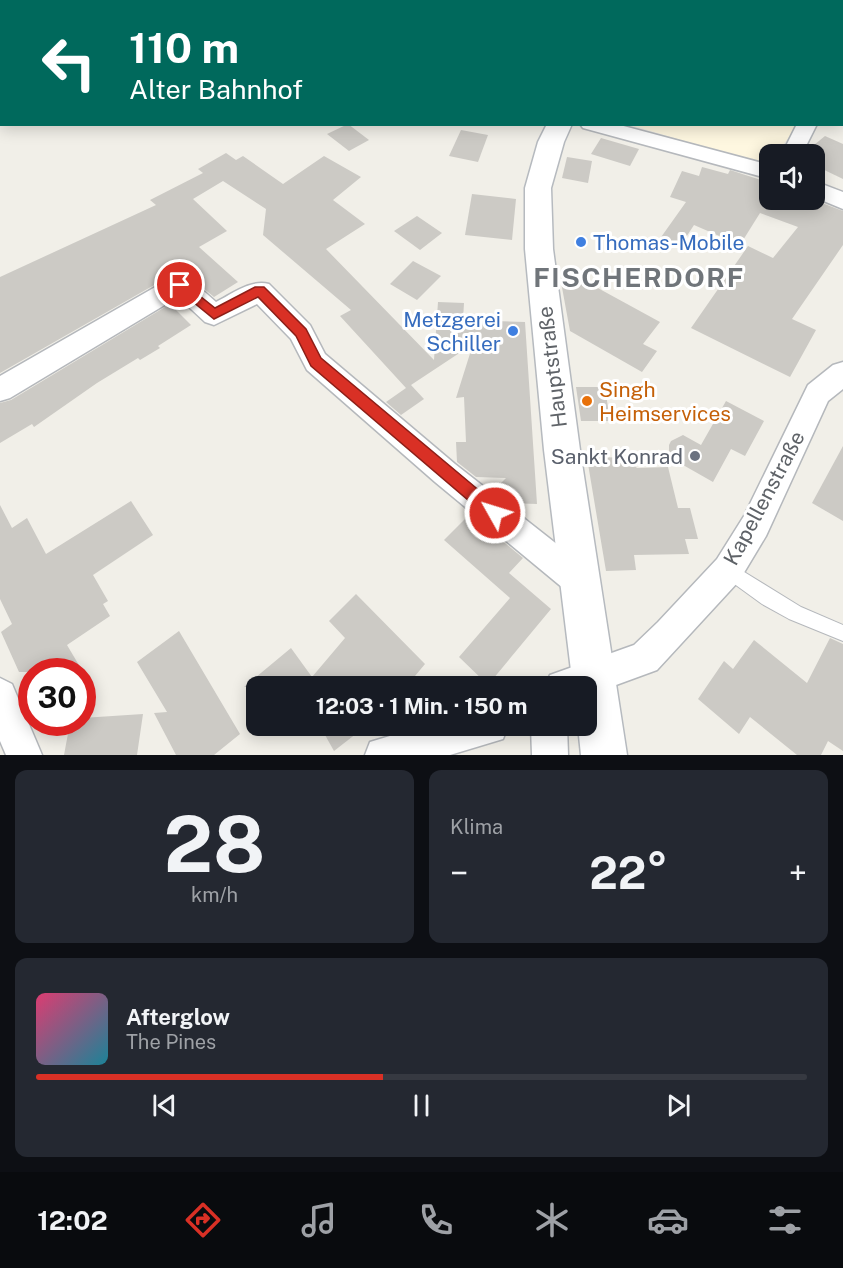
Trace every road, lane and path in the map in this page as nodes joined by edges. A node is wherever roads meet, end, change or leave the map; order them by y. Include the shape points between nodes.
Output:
1 (559, 126) edge
2 (598, 126) edge
3 (806, 126) edge
4 (797, 144) edge
5 (759, 169) edge
6 (825, 193) edge
7 (843, 201) edge
8 (843, 373) edge
9 (0, 390) edge
10 (728, 570) junction
11 (580, 582) junction
12 (843, 633) edge
13 (577, 676) edge
14 (594, 676) edge
15 (0, 696) edge
16 (453, 736) edge
17 (549, 736) edge
18 (597, 736) edge
19 (24, 755) edge
20 (383, 755) edge
21 (550, 755) edge
22 (604, 755) edge

1 - 11 main road, Hauptstraße via 538,188 539,249
2 - 5 street
3 - 4 street
6 - 7 street
8 - 10 street, Kapellenstraße via 818,393 755,526
9 - 11 street via 180,285 214,315 260,291 301,332 316,362
10 - 12 lane via 786,608
10 - 14 street, Kapellenstraße via 645,658
11 - 13 main road, Hauptstraße
15 - 19 street
16 - 20 street
17 - 21 street
18 - 22 main road, Hauptstraße

